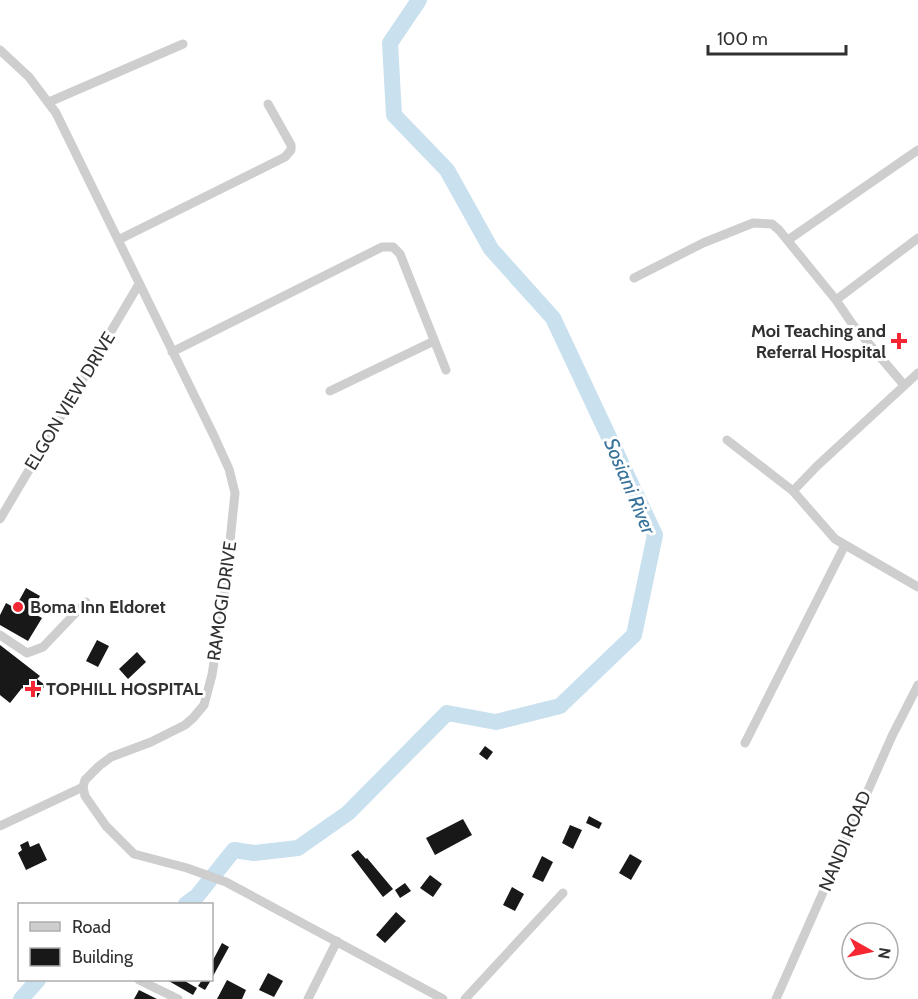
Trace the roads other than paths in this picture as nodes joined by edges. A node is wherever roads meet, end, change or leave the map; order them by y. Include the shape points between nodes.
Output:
1 (183, 44) dead end
2 (0, 50) edge
3 (49, 102) junction
4 (268, 104) dead end
5 (918, 150) edge
6 (918, 238) edge
7 (118, 240) junction
8 (788, 240) junction
9 (634, 278) dead end
10 (139, 284) junction
11 (836, 300) junction
12 (434, 341) junction
13 (172, 352) junction
14 (446, 370) dead end
15 (918, 373) edge
16 (904, 385) junction
17 (330, 391) dead end
18 (727, 440) dead end
19 (793, 491) junction
20 (0, 519) edge
21 (845, 545) junction
22 (918, 586) edge
23 (86, 602) dead end
24 (0, 635) edge
25 (918, 686) edge
26 (745, 743) dead end
27 (83, 787) junction
28 (0, 826) edge
29 (563, 892) dead end
30 (337, 941) junction
31 (142, 981) edge
32 (178, 999) edge
33 (308, 999) edge
34 (443, 999) edge
35 (465, 999) edge
36 (776, 999) edge

1 - 3 street
2 - 3 street, RAMOGI DRIVE
3 - 7 street, RAMOGI DRIVE
4 - 7 street via 291,145 285,157
5 - 8 street
6 - 11 street
7 - 10 street, RAMOGI DRIVE
8 - 9 street via 772,224 753,223
8 - 11 street
10 - 13 street, RAMOGI DRIVE
10 - 20 street, ELGON VIEW DRIVE
11 - 16 street
12 - 13 street via 400,254 393,247 382,247
12 - 14 street
12 - 17 street
13 - 27 street, RAMOGI DRIVE via 229,469 235,493 212,675 204,705 194,718 151,742 111,757 88,777
15 - 16 street
16 - 19 street
18 - 19 street
19 - 21 street via 829,533
21 - 22 street
21 - 26 street
23 - 24 street via 35,651 27,653
25 - 36 street, NANDI ROAD via 891,736
27 - 28 street
27 - 30 street via 98,816 134,854 226,882
29 - 35 street
30 - 33 street
30 - 34 street
31 - 32 street

